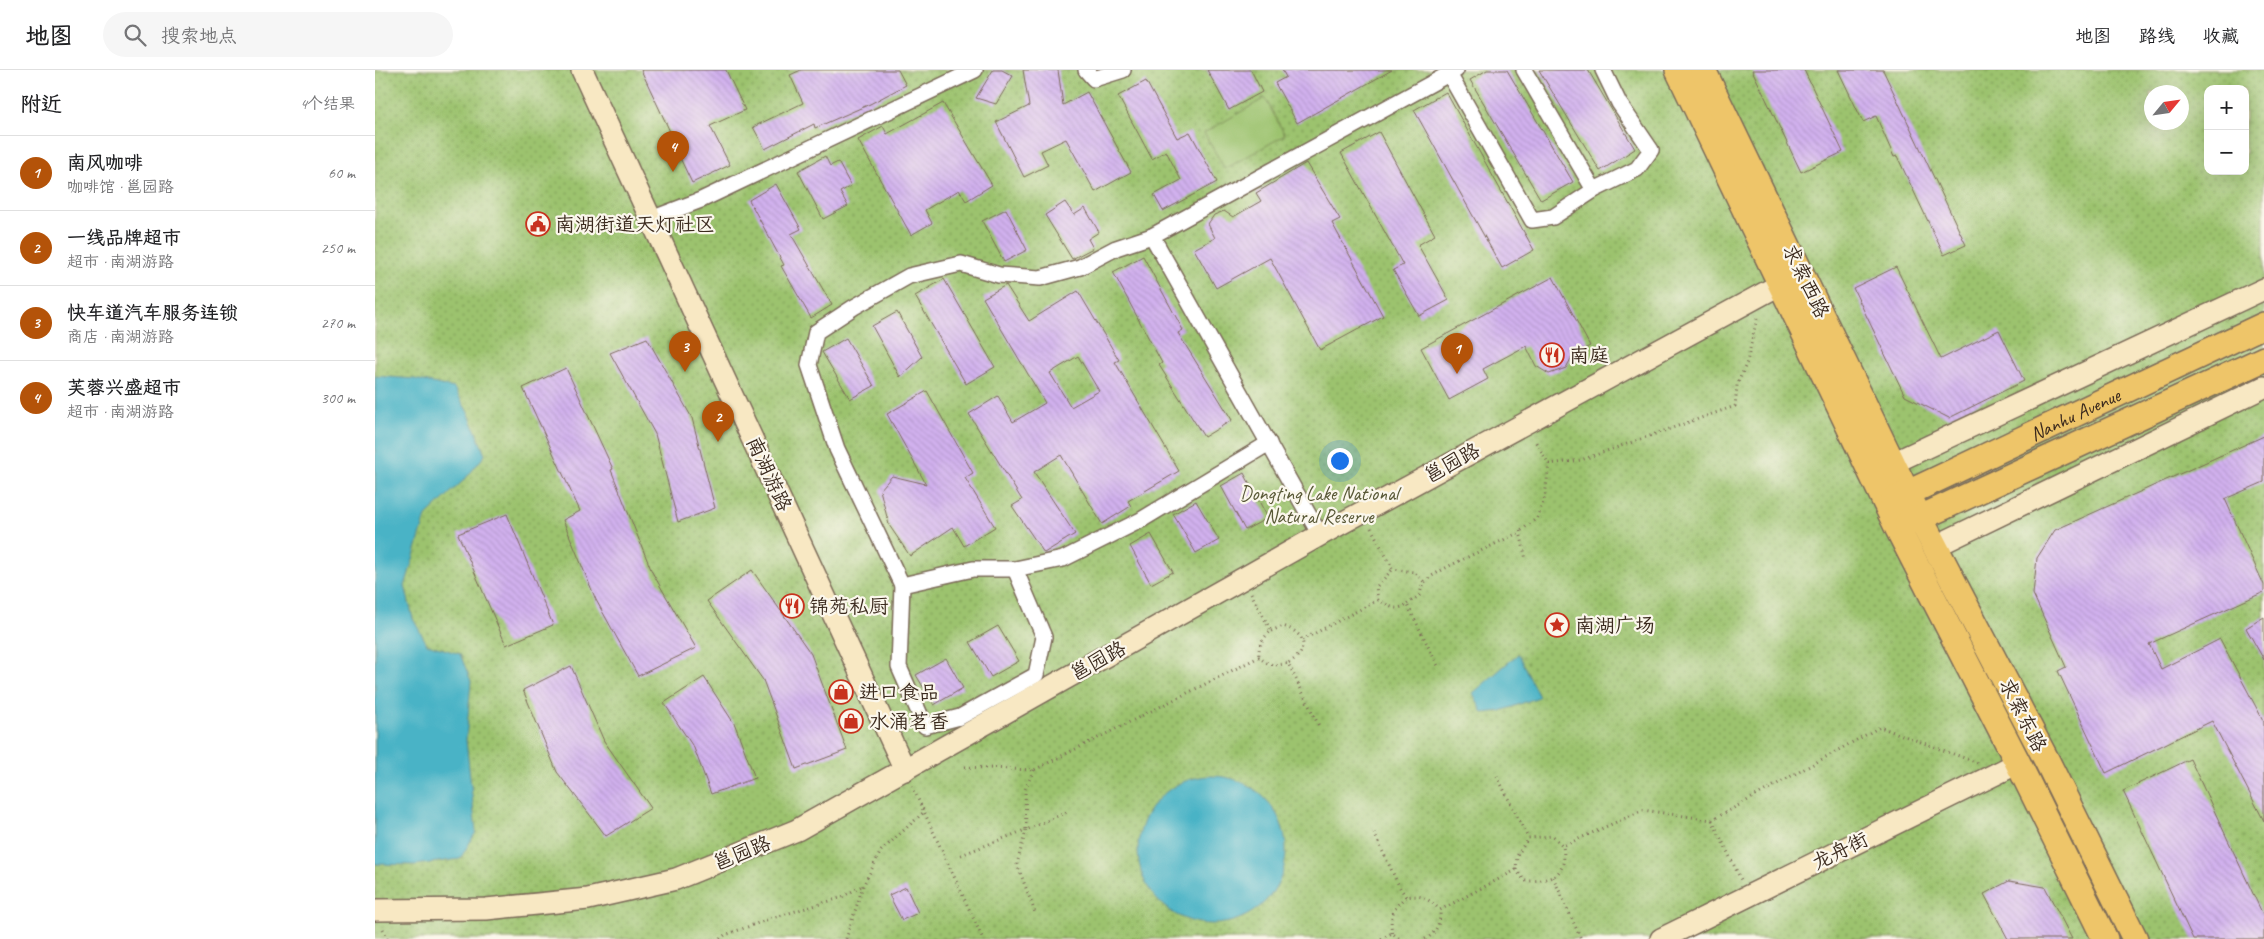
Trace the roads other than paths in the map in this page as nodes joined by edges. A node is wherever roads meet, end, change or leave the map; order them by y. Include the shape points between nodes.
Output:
1 (582, 70) edge
2 (975, 70) edge
3 (1086, 70) edge
4 (1123, 70) edge
5 (1524, 70) edge
6 (1603, 70) edge
7 (1678, 70) edge
8 (1703, 70) edge
9 (1453, 72) edge
10 (1594, 190) junction
11 (651, 219) junction
12 (1152, 236) junction
13 (1772, 289) junction
14 (2264, 289) edge
15 (2264, 325) edge
16 (2264, 359) edge
17 (2264, 387) edge
18 (1269, 443) junction
19 (1893, 463) junction
20 (1897, 499) junction
21 (1921, 518) junction
22 (1898, 529) junction
23 (1320, 535) junction
24 (1936, 546) junction
25 (1015, 569) junction
26 (902, 585) junction
27 (2010, 767) junction
28 (905, 770) junction
29 (375, 910) edge
30 (1661, 939) edge
31 (2105, 939) edge
32 (2135, 939) edge

1 - 11 street, 南湖游路
2 - 11 street via 701,200
3 - 4 street via 1094,79
5 - 10 street
6 - 10 street via 1619,103 1651,150 1637,169
7 - 13 main road, 求索西路
8 - 19 main road, 求索西路
9 - 10 street via 1532,220 1553,217
9 - 12 street
11 - 28 street, 南湖游路
12 - 18 street
12 - 26 street via 1116,248 1080,267 1040,278 999,275 961,264 909,276 815,332 809,365 837,449
13 - 20 main road, 求索西路
13 - 23 street, 邕园路
14 - 19 street
15 - 20 main road, Nanhu Avenue
16 - 21 main road, Nanhu Avenue
17 - 24 street
18 - 23 street
18 - 25 street via 1141,520 1063,559
19 - 20 main road, 求索西路
20 - 21 main road, 求索东路
20 - 22 main road, 求索东路
21 - 22 main road, Nanhu Avenue
21 - 24 main road, 求索东路
22 - 27 main road, 求索东路
23 - 28 street, 邕园路
24 - 32 main road, 求索东路
25 - 26 street via 973,569
25 - 26 street via 1044,637 1036,675 960,717 925,726 899,667
27 - 30 street, 龙舟街
27 - 31 main road, 求索东路
28 - 29 street, 邕园路 via 797,830 676,880 588,899 486,909

